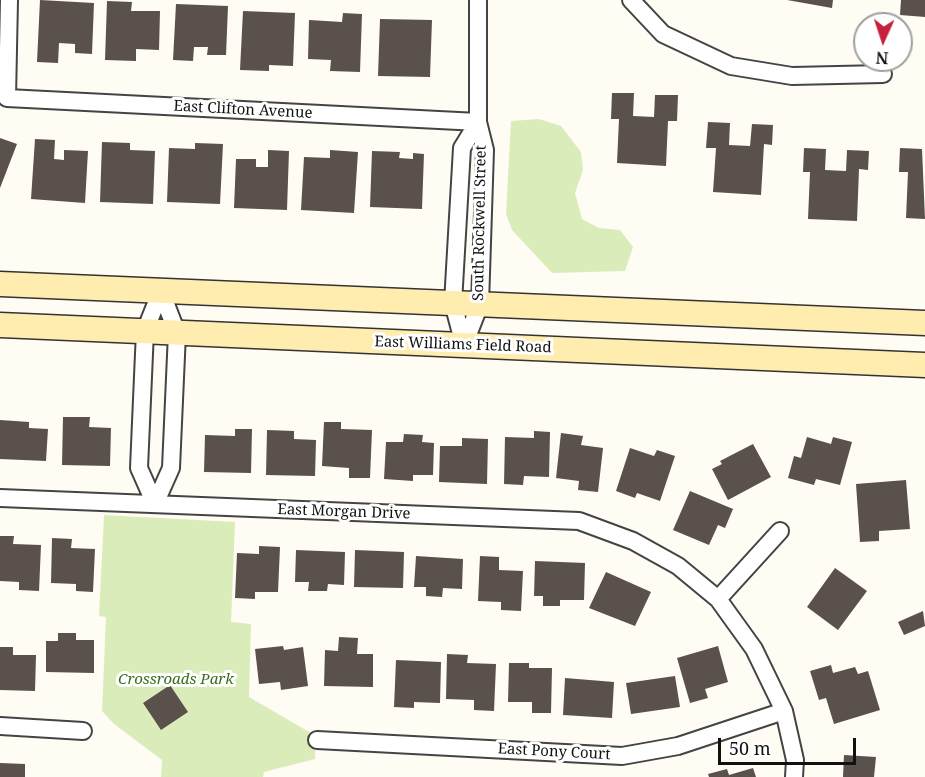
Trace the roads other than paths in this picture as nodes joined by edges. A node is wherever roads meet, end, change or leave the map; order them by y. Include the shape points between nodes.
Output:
1 (9, 0) edge
2 (478, 0) edge
3 (632, 0) edge
4 (883, 74) dead end
5 (478, 122) junction
6 (0, 284) edge
7 (161, 291) junction
8 (453, 303) junction
9 (480, 304) junction
10 (925, 323) edge
11 (0, 325) edge
12 (145, 331) junction
13 (177, 333) junction
14 (464, 345) junction
15 (925, 365) edge
16 (0, 498) edge
17 (155, 504) junction
18 (780, 531) dead end
19 (718, 599) junction
20 (784, 711) junction
21 (0, 726) edge
22 (83, 730) dead end
23 (317, 740) dead end
24 (794, 777) edge

1 - 5 street, East Clifton Avenue via 7,98
2 - 5 street, South Rockwell Street
3 - 4 street via 663,34 731,66 792,76
5 - 8 street, South Rockwell Street via 462,148
5 - 9 street, South Rockwell Street via 485,150
6 - 7 main road
7 - 8 main road
7 - 12 street
7 - 13 street
8 - 9 main road
8 - 14 street, South Rockwell Street
9 - 10 main road
9 - 14 street, South Rockwell Street
11 - 12 main road, East Williams Field Road
12 - 13 main road, East Williams Field Road
12 - 17 street via 139,468
13 - 14 main road, East Williams Field Road
13 - 17 street via 171,468
14 - 15 main road, East Williams Field Road
16 - 17 street, East Morgan Drive
17 - 19 street, East Morgan Drive via 579,521 633,541 678,566
18 - 19 street
19 - 20 street, East Morgan Drive via 754,649
20 - 23 street, East Pony Court via 678,746 622,756
20 - 24 street, East Morgan Drive via 795,760
21 - 22 street

